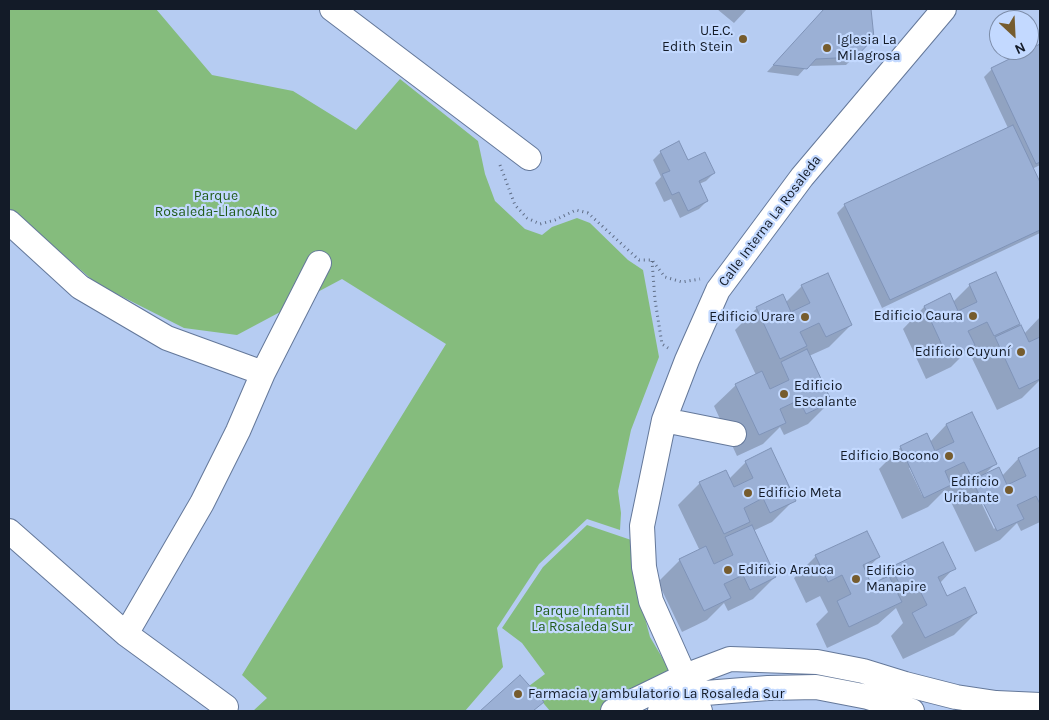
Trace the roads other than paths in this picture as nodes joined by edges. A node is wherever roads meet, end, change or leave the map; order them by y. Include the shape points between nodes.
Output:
1 (332, 9) edge
2 (944, 9) edge
3 (529, 158) dead end
4 (9, 222) edge
5 (319, 263) dead end
6 (263, 373) junction
7 (664, 420) junction
8 (734, 434) dead end
9 (9, 531) edge
10 (126, 634) junction
11 (693, 694) edge
12 (1040, 704) edge
13 (226, 707) dead end
14 (612, 711) edge
15 (660, 711) edge
16 (912, 711) edge

1 - 3 street
2 - 7 street, Calle Interna La Rosaleda via 802,177 718,290
4 - 6 street via 80,287 167,338
5 - 6 street
6 - 10 street via 202,503
7 - 8 street
7 - 11 street, Calle Interna La Rosaleda via 642,526 642,548 651,601
9 - 10 street
10 - 13 street
11 - 12 street via 730,659 817,662 863,671 956,698
11 - 14 street
11 - 15 street
11 - 16 street via 816,687 868,697

